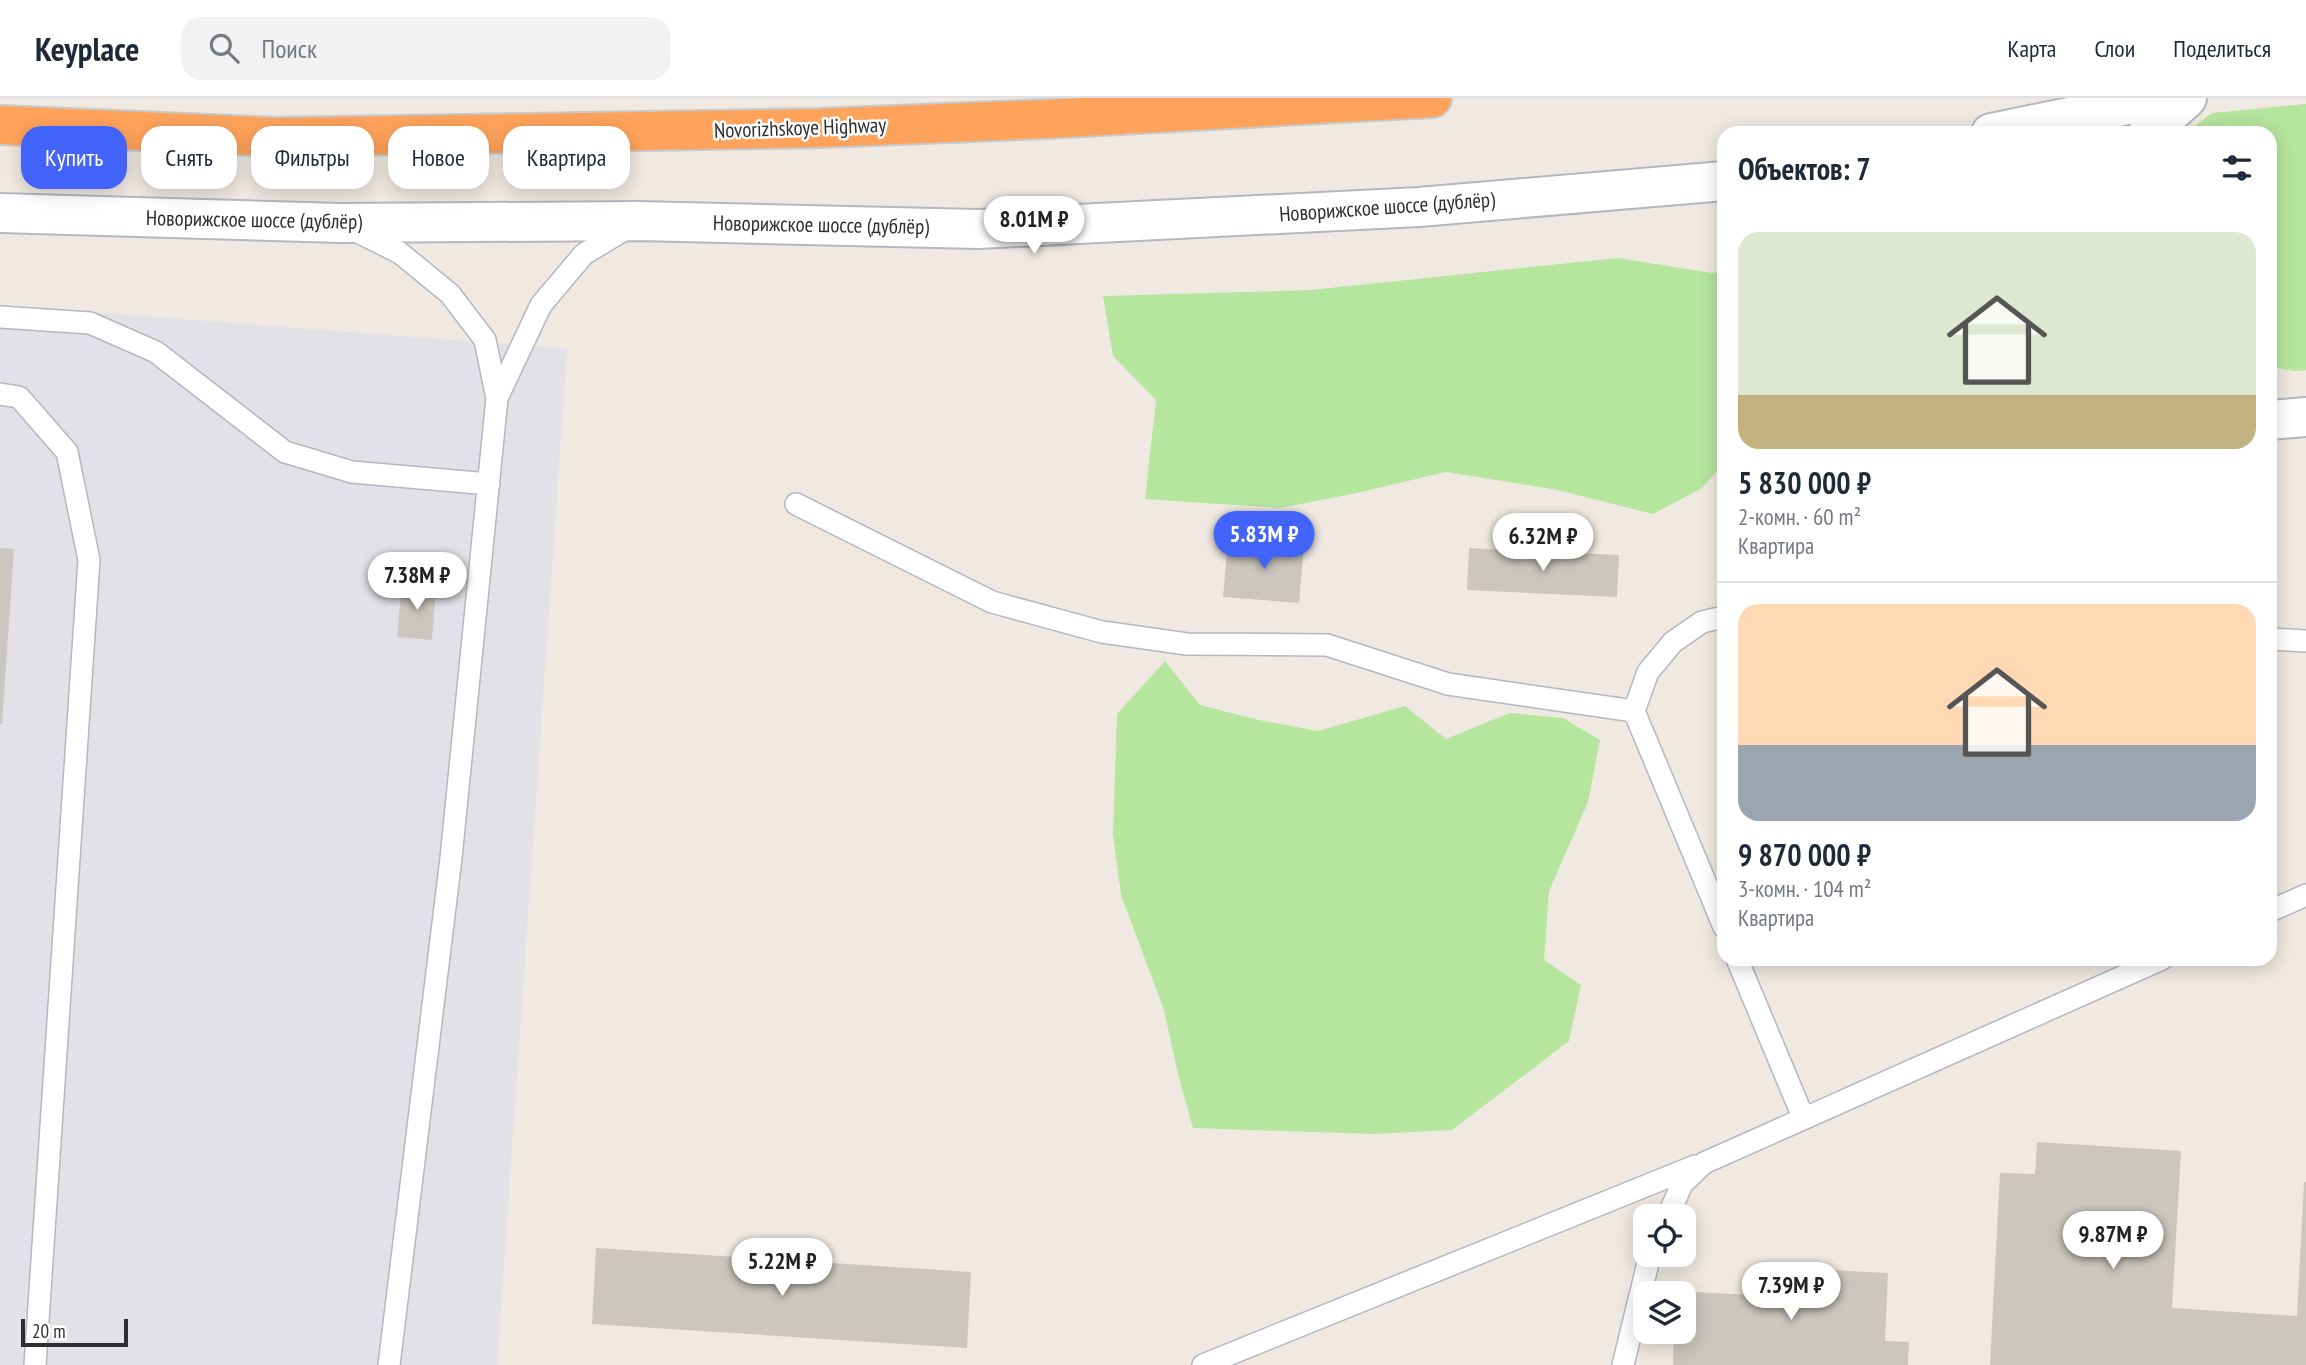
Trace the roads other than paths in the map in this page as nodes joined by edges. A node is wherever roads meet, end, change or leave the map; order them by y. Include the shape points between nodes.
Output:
1 (1432, 98) edge
2 (2163, 98) edge
3 (2187, 98) edge
4 (0, 125) edge
5 (2025, 126) edge
6 (2156, 126) edge
7 (1717, 182) edge
8 (0, 213) edge
9 (639, 221) junction
10 (341, 223) junction
11 (0, 317) edge
12 (0, 394) edge
13 (497, 398) junction
14 (2306, 417) edge
15 (2277, 419) edge
16 (489, 484) junction
17 (796, 505) dead end
18 (1717, 619) edge
19 (2277, 639) edge
20 (2306, 641) edge
21 (1634, 710) junction
22 (2306, 895) edge
23 (2277, 908) edge
24 (1717, 910) edge
25 (1740, 966) edge
26 (2146, 966) edge
27 (1803, 1117) junction
28 (1704, 1163) junction
29 (1673, 1204) edge
30 (1647, 1267) edge
31 (35, 1365) edge
32 (389, 1365) edge
33 (1203, 1365) edge
34 (1623, 1365) edge

1 - 4 highway, Novorizhskoye Highway via 821,128 277,137
2 - 5 street
3 - 6 street
7 - 9 street, Новорижское шоссе (дублёр) via 1419,207 978,229
8 - 10 street, Новорижское шоссе (дублёр)
9 - 10 street, Новорижское шоссе (дублёр)
9 - 13 lane via 584,254 541,305
10 - 13 lane via 400,254 450,293 485,340
11 - 16 lane via 90,323 156,352 285,452 352,472
12 - 31 lane via 19,397 67,452 89,560
13 - 16 lane
14 - 15 street
16 - 32 lane via 451,858
17 - 21 lane via 992,602 1102,632 1187,644 1327,645 1447,684
18 - 21 lane via 1702,622 1673,642 1648,672
19 - 20 lane
21 - 24 lane
22 - 23 lane
25 - 27 lane
26 - 27 lane
27 - 28 lane
28 - 29 lane via 1682,1184
28 - 33 lane
30 - 34 lane

